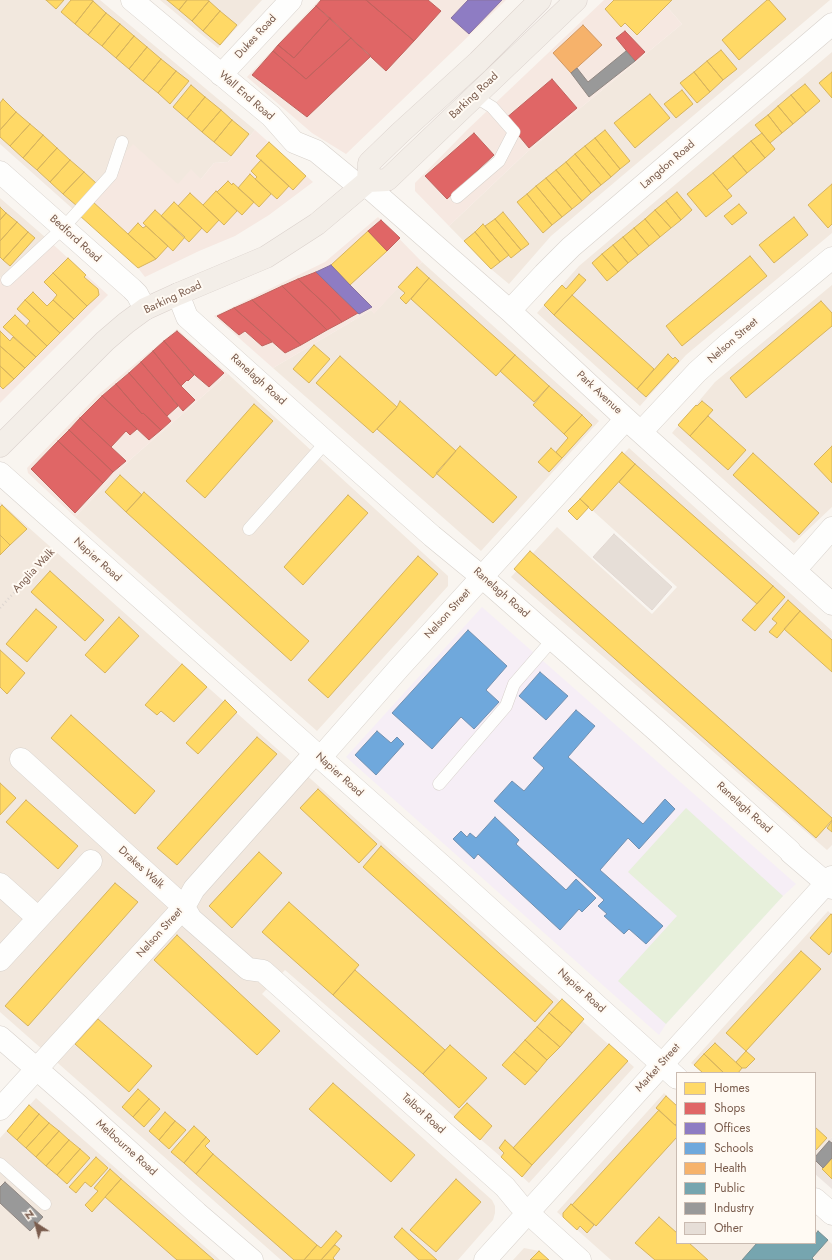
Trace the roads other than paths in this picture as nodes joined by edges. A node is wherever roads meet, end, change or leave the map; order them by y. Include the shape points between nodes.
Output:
1 (132, 0) edge
2 (291, 0) edge
3 (540, 0) edge
4 (576, 0) edge
5 (832, 24) edge
6 (221, 75) junction
7 (474, 96) junction
8 (122, 142) dead end
9 (0, 172) edge
10 (365, 185) junction
11 (457, 197) dead end
12 (63, 228) junction
13 (832, 258) edge
14 (7, 280) dead end
15 (178, 294) junction
16 (145, 309) junction
17 (510, 311) junction
18 (634, 426) junction
19 (1, 442) edge
20 (326, 442) junction
21 (0, 473) edge
22 (832, 528) edge
23 (249, 529) dead end
24 (795, 570) junction
25 (482, 577) junction
26 (832, 604) edge
27 (553, 639) junction
28 (317, 755) junction
29 (21, 759) dead end
30 (439, 784) dead end
31 (91, 861) dead end
32 (830, 883) edge
33 (0, 884) edge
34 (184, 907) junction
35 (38, 918) junction
36 (0, 960) edge
37 (264, 971) joint
38 (0, 1037) edge
39 (37, 1070) junction
40 (669, 1071) edge
41 (0, 1109) edge
42 (0, 1164) edge
43 (816, 1200) edge
44 (45, 1204) dead end
45 (528, 1213) junction
46 (832, 1214) edge
47 (252, 1260) edge
48 (485, 1260) edge
49 (580, 1260) edge

1 - 6 street, Wall End Road
2 - 6 street, Dukes Road
3 - 10 main road, Barking Road via 478,62 369,163
4 - 7 main road, Barking Road
5 - 17 street, Langdon Road via 571,246
6 - 10 street, Wall End Road via 271,116 294,142 316,151
7 - 10 main road, Barking Road via 387,180
7 - 11 lane via 492,107 514,132 499,161
8 - 12 lane via 111,175
9 - 12 street, Bedford Road
10 - 15 main road, Barking Road via 317,224 266,257
10 - 17 street, Park Avenue
12 - 14 lane
12 - 16 street, Bedford Road via 137,294
13 - 18 street, Nelson Street
15 - 16 main road, Barking Road
15 - 20 street, Ranelagh Road via 187,317
16 - 19 main road, Barking Road via 105,341
17 - 18 street, Park Avenue
18 - 24 street, Park Avenue
18 - 25 street, Nelson Street
20 - 23 lane
20 - 25 street, Ranelagh Road
21 - 28 street, Napier Road
22 - 24 street
24 - 26 street, Park Avenue
25 - 27 street, Ranelagh Road
25 - 28 street, Nelson Street
27 - 30 lane via 514,684 506,706
27 - 32 street, Ranelagh Road via 791,853
28 - 34 street, Nelson Street via 194,889
28 - 40 street, Napier Road
29 - 34 street, Drakes Walk
31 - 35 street
32 - 40 street, Market Street
33 - 35 street
34 - 37 street, Drakes Walk via 191,919 248,969
34 - 39 street, Nelson Street
35 - 36 street
37 - 45 street, Talbot Road via 495,1177
38 - 39 street, Melbourne Road
39 - 41 street, Nelson Street
39 - 47 street, Melbourne Road
40 - 45 street, Market Street
42 - 44 lane
43 - 46 street
45 - 48 street, Market Street
45 - 49 street, Talbot Road

